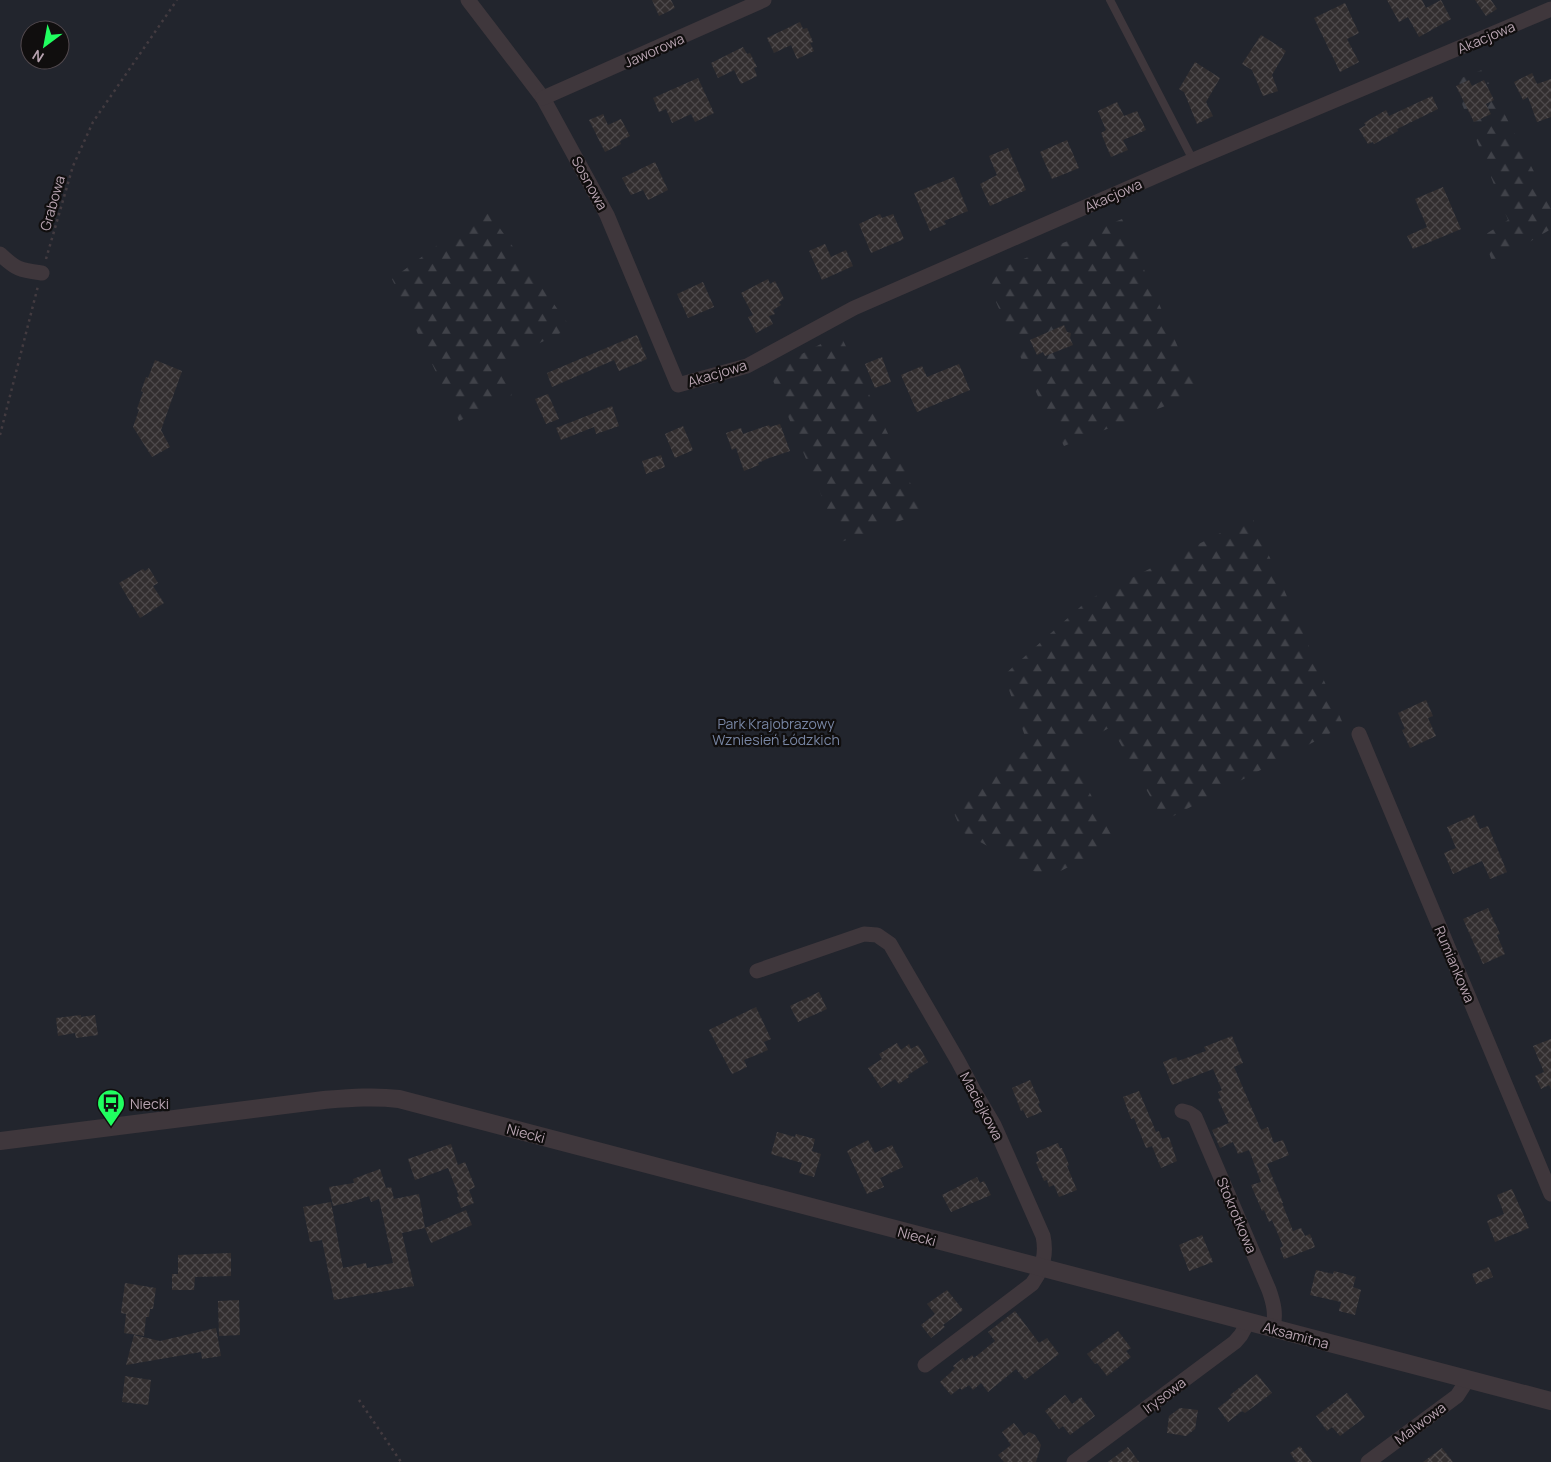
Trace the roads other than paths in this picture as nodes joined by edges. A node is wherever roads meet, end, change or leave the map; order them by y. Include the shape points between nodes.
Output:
1 (468, 0) edge
2 (764, 0) edge
3 (1110, 0) edge
4 (1551, 9) edge
5 (543, 98) junction
6 (1193, 160) junction
7 (0, 254) edge
8 (42, 273) road end
9 (678, 385) joint
10 (1359, 734) dead end
11 (757, 971) dead end
12 (1182, 1111) dead end
13 (0, 1141) edge
14 (1551, 1194) edge
15 (1041, 1268) junction
16 (1248, 1322) junction
17 (1273, 1328) junction
18 (925, 1365) dead end
19 (1468, 1379) junction
20 (1551, 1401) edge
21 (1074, 1462) edge
22 (1368, 1462) edge

1 - 5 street, Sosnowa
2 - 5 street, Jaworowa
3 - 6 lane
4 - 6 street, Akacjowa
5 - 9 street, Sosnowa via 607,215
6 - 9 street, Akacjowa via 854,308 747,366
7 - 8 street via 20,270
10 - 14 street, Rumiankowa
11 - 15 street, Maciejkowa via 864,934 876,935 890,944 994,1124 1043,1236
12 - 17 street, Stokrotkowa via 1195,1117 1269,1290 1274,1304
13 - 15 street, Niecki via 314,1101 378,1097 408,1102
15 - 16 street, Aksamitna
15 - 18 street, Maciejkowa via 1026,1290
16 - 17 street, Aksamitna
16 - 21 street, Irysowa via 1235,1342
17 - 19 street, Aksamitna
19 - 20 street, Aksamitna
19 - 22 street, Malwowa via 1457,1396

